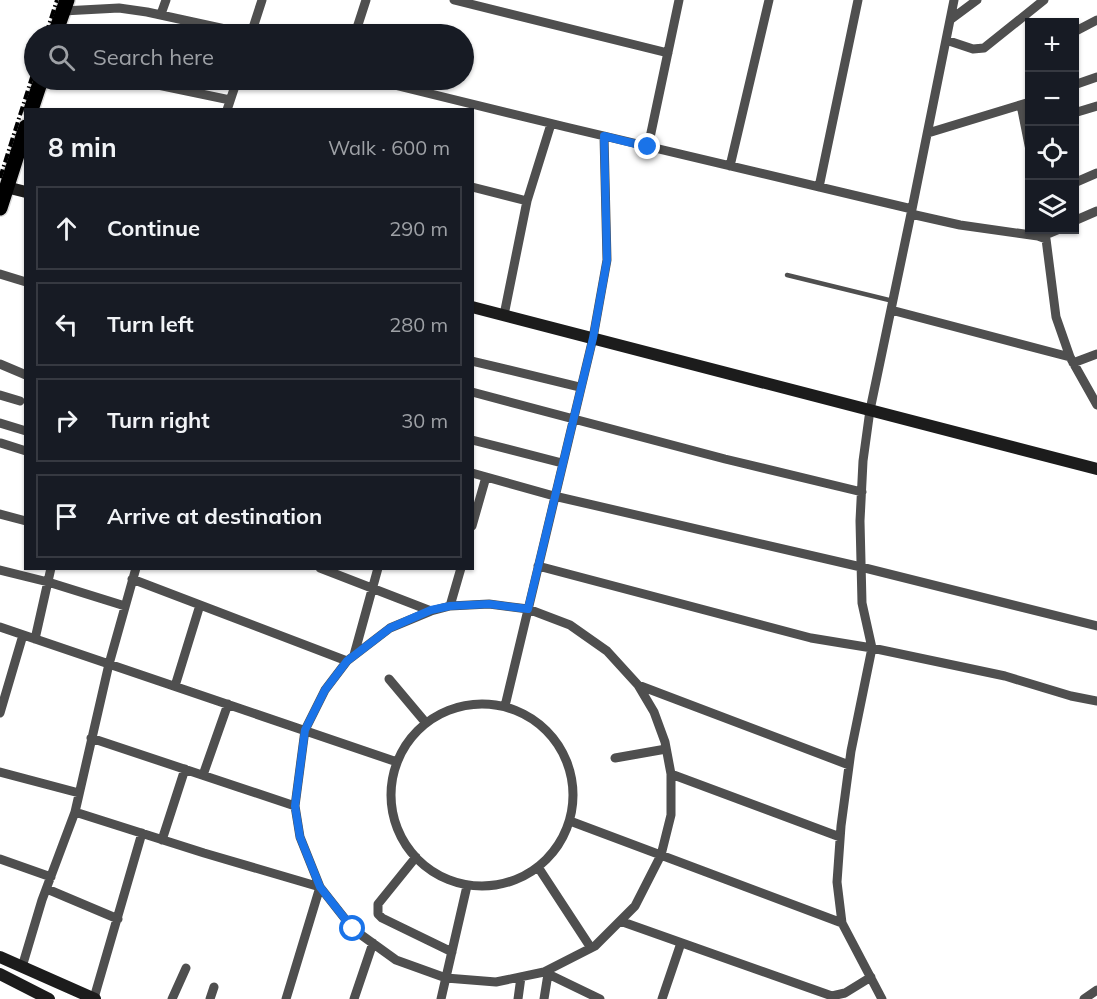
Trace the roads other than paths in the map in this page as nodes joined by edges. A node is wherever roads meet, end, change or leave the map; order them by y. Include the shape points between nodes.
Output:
1 (166, 0) edge
2 (262, 0) edge
3 (366, 0) edge
4 (454, 0) edge
5 (679, 0) edge
6 (769, 0) edge
7 (858, 0) edge
8 (954, 0) edge
9 (977, 0) edge
10 (1044, 0) edge
11 (121, 4) edge
12 (65, 6) edge
13 (161, 14) junction
14 (950, 20) junction
15 (1097, 20) edge
16 (59, 24) edge
17 (205, 24) edge
18 (253, 24) edge
19 (358, 24) edge
20 (1079, 29) edge
21 (946, 40) junction
22 (668, 53) junction
23 (1097, 77) edge
24 (1079, 83) edge
25 (38, 90) edge
26 (172, 90) edge
27 (234, 90) edge
28 (414, 90) edge
29 (1025, 103) edge
30 (229, 105) edge
31 (1097, 106) edge
32 (32, 108) edge
33 (1079, 111) edge
34 (551, 124) junction
35 (24, 133) edge
36 (928, 133) junction
37 (604, 136) junction
38 (648, 147) junction
39 (730, 166) junction
40 (1097, 173) edge
41 (1079, 181) edge
42 (6, 187) junction
43 (819, 187) junction
44 (474, 188) edge
45 (24, 192) edge
46 (527, 201) junction
47 (0, 208) edge
48 (912, 211) junction
49 (1097, 211) edge
50 (1079, 219) edge
51 (1045, 235) edge
52 (0, 274) edge
53 (787, 275) dead end
54 (24, 281) edge
55 (892, 306) junction
56 (474, 308) edge
57 (504, 315) junction
58 (593, 338) junction
59 (1097, 354) edge
60 (1071, 360) junction
61 (474, 361) edge
62 (0, 364) edge
63 (24, 374) edge
64 (580, 387) junction
65 (474, 392) edge
66 (0, 395) edge
67 (20, 401) dead end
68 (1097, 405) edge
69 (870, 410) junction
70 (573, 417) junction
71 (0, 423) edge
72 (24, 430) edge
73 (474, 441) edge
74 (1, 443) edge
75 (24, 450) edge
76 (562, 463) junction
77 (1097, 469) edge
78 (474, 474) edge
79 (486, 477) junction
80 (862, 492) junction
81 (554, 496) junction
82 (0, 514) edge
83 (474, 519) edge
84 (24, 520) edge
85 (538, 566) junction
86 (861, 567) junction
87 (0, 570) edge
88 (51, 570) edge
89 (135, 570) edge
90 (325, 570) edge
91 (378, 570) edge
92 (460, 570) edge
93 (132, 579) junction
94 (48, 582) junction
95 (373, 588) junction
96 (200, 605) junction
97 (125, 606) junction
98 (450, 606) junction
99 (528, 609) junction
100 (431, 610) junction
101 (1097, 626) edge
102 (0, 627) edge
103 (23, 635) junction
104 (35, 639) junction
105 (872, 648) junction
106 (350, 658) junction
107 (110, 664) junction
108 (389, 680) dead end
109 (638, 685) junction
110 (175, 687) junction
111 (1097, 701) edge
112 (228, 704) junction
113 (505, 706) junction
114 (0, 713) edge
115 (426, 723) junction
116 (305, 730) junction
117 (92, 738) junction
118 (666, 749) junction
119 (615, 758) dead end
120 (397, 762) junction
121 (849, 765) junction
122 (185, 769) junction
123 (0, 772) edge
124 (671, 774) junction
125 (203, 775) junction
126 (79, 794) junction
127 (295, 806) junction
128 (75, 812) junction
129 (570, 821) junction
130 (142, 833) junction
131 (840, 837) junction
132 (162, 840) junction
133 (661, 855) junction
134 (416, 857) junction
135 (0, 859) edge
136 (538, 867) junction
137 (51, 877) junction
138 (467, 885) junction
139 (320, 887) junction
140 (46, 889) junction
141 (118, 919) junction
142 (620, 921) junction
143 (842, 923) junction
144 (373, 943) junction
145 (681, 943) junction
146 (591, 948) junction
147 (452, 952) junction
148 (0, 957) edge
149 (22, 967) junction
150 (186, 968) dead end
151 (546, 973) junction
152 (0, 974) edge
153 (521, 977) junction
154 (871, 977) junction
155 (446, 978) junction
156 (214, 987) dead end
157 (1097, 990) edge
158 (49, 999) edge
159 (94, 999) edge
160 (172, 999) edge
161 (210, 999) edge
162 (286, 999) edge
163 (354, 999) edge
164 (441, 999) edge
165 (518, 999) edge
166 (544, 999) edge
167 (601, 999) edge
168 (662, 999) edge
169 (882, 999) edge
170 (1084, 999) edge

1 - 13 street
2 - 18 street
3 - 19 street
4 - 22 street
5 - 22 street
6 - 39 street
7 - 43 street
8 - 14 street
9 - 14 street
10 - 21 street via 984,48 973,49
11 - 12 street
11 - 13 street
12 - 16 main road
13 - 17 street
14 - 21 street
15 - 20 street
21 - 36 street
22 - 38 street
23 - 24 street
25 - 32 main road
26 - 30 street
27 - 30 street
28 - 34 street
29 - 36 street
31 - 33 street
34 - 37 street
34 - 46 street
35 - 42 main road
36 - 48 street
37 - 38 street
37 - 58 street via 607,260
38 - 39 street
39 - 43 street
40 - 41 street
42 - 45 main road
42 - 47 main road
43 - 48 street
44 - 46 street
46 - 57 street
48 - 51 street via 960,225
48 - 55 street
49 - 50 street
51 - 60 street via 1056,317
52 - 54 street
53 - 55 lane
55 - 60 street
55 - 69 street
56 - 57 main road
57 - 58 main road
58 - 64 street
58 - 69 main road
59 - 60 street
60 - 68 street
61 - 64 street
62 - 63 street
64 - 70 street
65 - 70 street
66 - 67 street
69 - 77 main road
69 - 80 street
70 - 76 street
70 - 80 street
71 - 72 street
73 - 76 street
74 - 75 street
76 - 81 street
78 - 79 street
79 - 81 street
79 - 83 street
80 - 86 street
81 - 85 street
81 - 86 street
82 - 84 street
85 - 99 street
85 - 105 street via 811,639
86 - 101 street
86 - 105 street via 862,603
87 - 94 street
88 - 94 street
89 - 93 street
90 - 95 street
91 - 95 street
92 - 98 street
93 - 96 street
93 - 97 street
94 - 97 street
94 - 104 street
95 - 100 street
95 - 106 street
96 - 106 street
96 - 110 street
97 - 107 street
98 - 99 street via 489,604
98 - 100 street
99 - 109 street via 570,625 608,651
99 - 113 street
100 - 106 street via 390,628
102 - 103 street
103 - 104 street
103 - 114 street
104 - 107 street
105 - 111 street via 1005,676
105 - 121 street
106 - 116 street via 325,690
107 - 110 street
107 - 117 street
108 - 115 street
109 - 118 street via 654,712
109 - 121 street
110 - 112 street
112 - 116 street
112 - 125 street
113 - 115 street via 478,704 453,708
113 - 129 street via 531,718 553,738 567,763 573,792
115 - 120 street via 410,738
116 - 120 street
116 - 127 street
117 - 122 street
117 - 126 street
118 - 119 street
118 - 124 street
120 - 134 street via 391,788 393,815 403,840
121 - 131 street
122 - 125 street
122 - 132 street
123 - 126 street
124 - 131 street
124 - 133 street via 670,815
125 - 127 street
126 - 128 street
127 - 139 street via 300,837
128 - 130 street
128 - 137 street
129 - 133 street
129 - 136 street via 559,845
130 - 132 street
130 - 141 street
131 - 143 street via 837,882
132 - 139 street
133 - 142 street via 635,906
133 - 143 street
134 - 138 street via 441,877
134 - 147 street via 378,904 378,914
135 - 137 street
136 - 138 street via 519,879 494,886
136 - 146 street
137 - 140 street
138 - 147 street
139 - 144 street via 353,929
139 - 162 street
140 - 141 street
140 - 149 street
141 - 159 street
142 - 145 street
142 - 146 street
143 - 154 street
144 - 155 street via 396,960
144 - 163 street
145 - 154 street via 832,996
145 - 168 street
146 - 151 street
147 - 155 street
148 - 149 main road
149 - 159 main road
150 - 160 street
151 - 153 street
151 - 166 street
151 - 167 street
152 - 158 main road
153 - 155 street via 496,982
153 - 165 street
154 - 169 street
155 - 164 street
156 - 161 street
157 - 170 street

